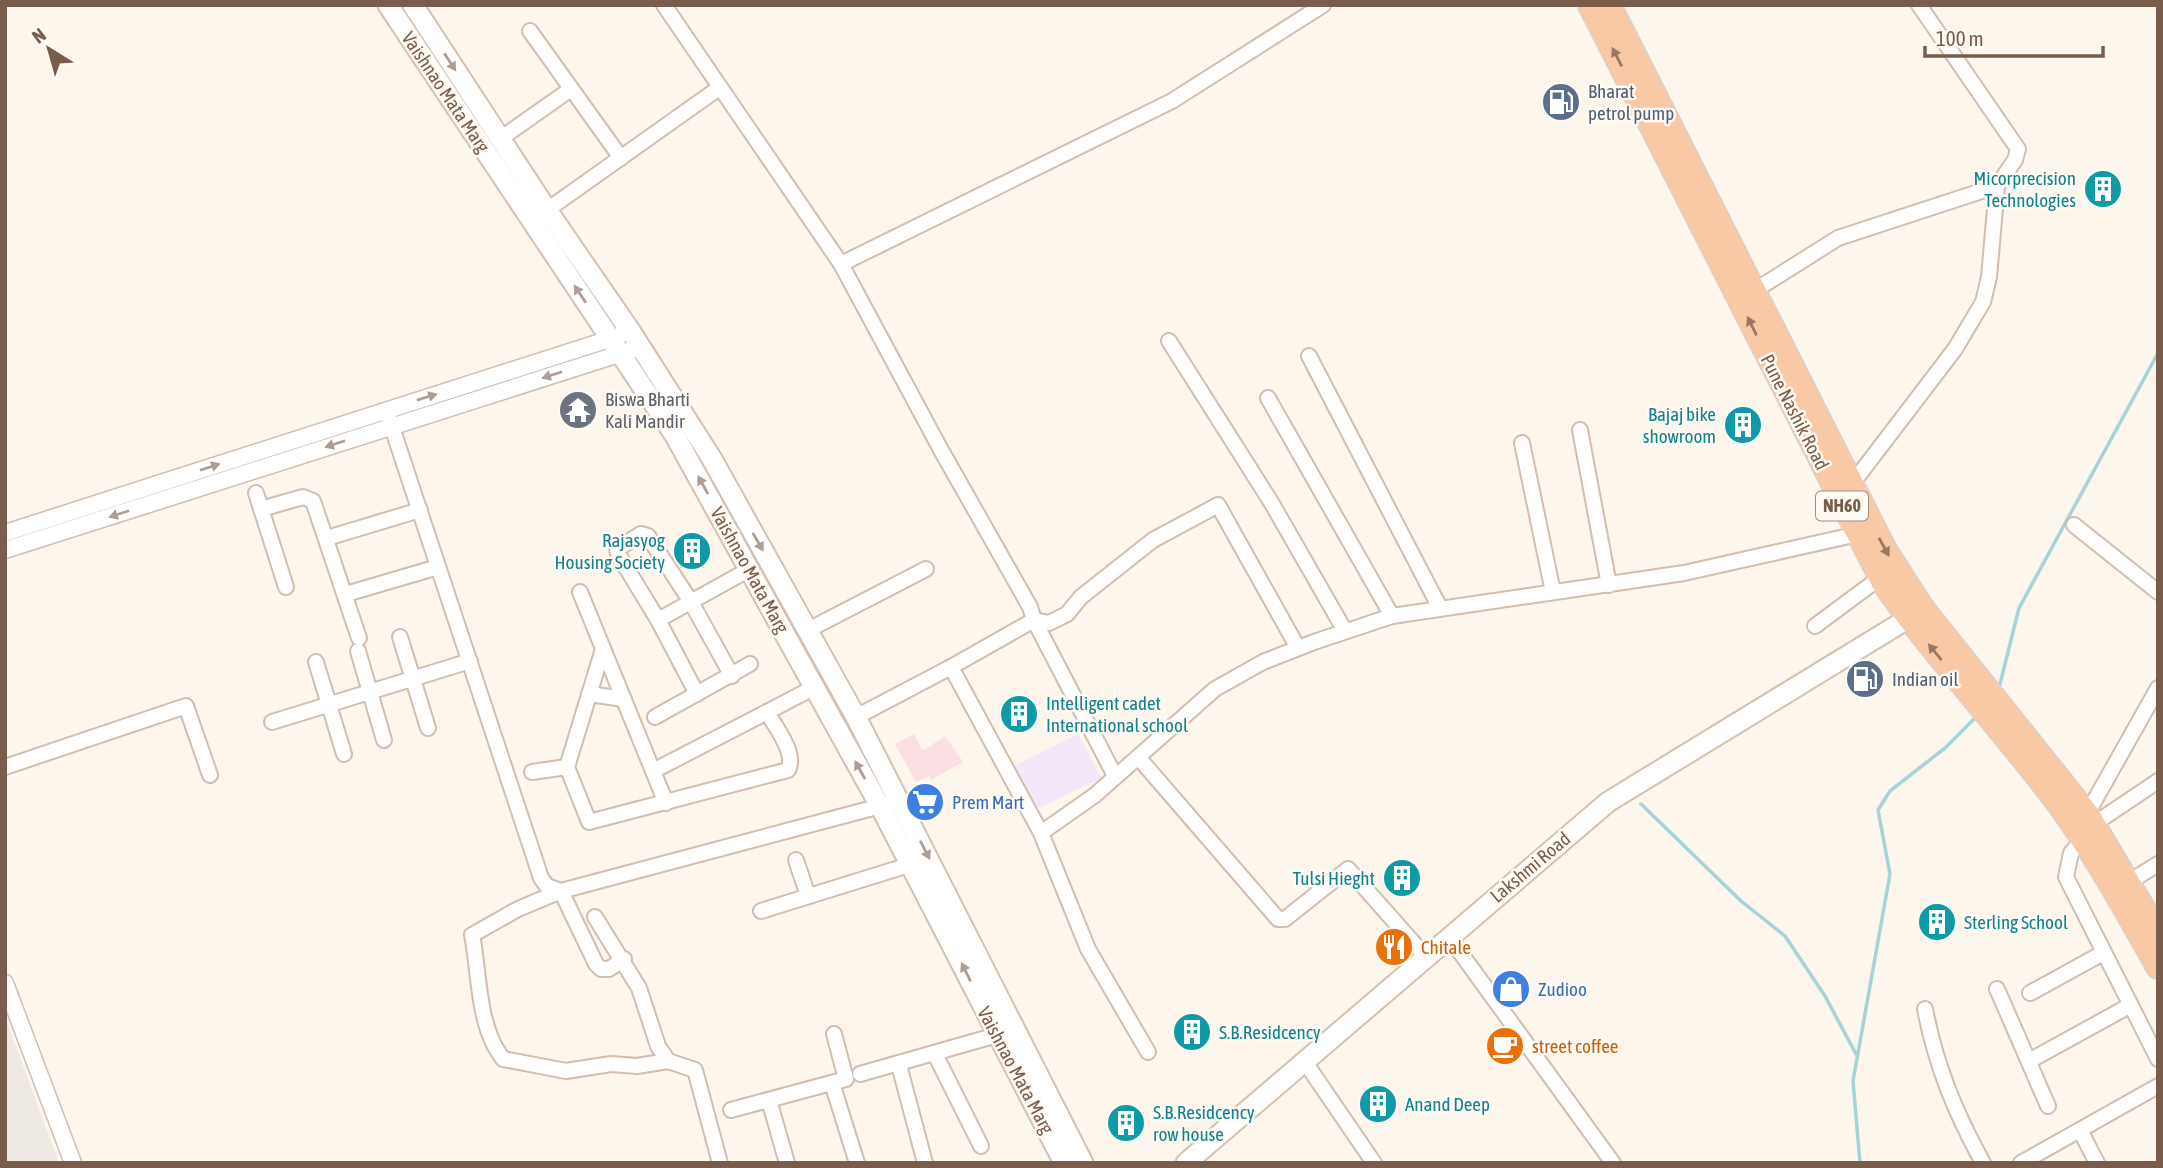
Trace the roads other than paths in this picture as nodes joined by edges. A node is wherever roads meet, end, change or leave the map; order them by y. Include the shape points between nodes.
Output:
1 (388, 5) edge
2 (413, 5) edge
3 (664, 5) edge
4 (1323, 5) edge
5 (1590, 5) edge
6 (1609, 5) edge
7 (1919, 5) edge
8 (530, 30) dead end
9 (719, 88) junction
10 (571, 89) junction
11 (500, 139) junction
12 (621, 158) junction
13 (1997, 186) junction
14 (547, 210) junction
15 (841, 264) junction
16 (1754, 292) junction
17 (636, 339) junction
18 (1169, 341) dead end
19 (615, 346) junction
20 (1309, 356) dead end
21 (1268, 398) dead end
22 (389, 418) junction
23 (1580, 430) dead end
24 (1522, 443) dead end
25 (1852, 484) junction
26 (256, 493) dead end
27 (261, 509) junction
28 (420, 509) junction
29 (2074, 525) dead end
30 (5, 533) edge
31 (1858, 534) junction
32 (327, 538) junction
33 (5, 550) edge
34 (438, 566) junction
35 (750, 569) junction
36 (926, 569) dead end
37 (1881, 577) junction
38 (1609, 585) junction
39 (286, 587) dead end
40 (580, 592) dead end
41 (1553, 592) junction
42 (2158, 593) edge
43 (346, 594) junction
44 (691, 602) junction
45 (1440, 608) junction
46 (1916, 614) junction
47 (1392, 616) junction
48 (658, 620) junction
49 (1034, 620) junction
50 (1815, 626) dead end
51 (808, 630) junction
52 (1345, 631) junction
53 (400, 637) dead end
54 (1298, 648) junction
55 (603, 649) junction
56 (470, 661) junction
57 (316, 662) dead end
58 (750, 664) dead end
59 (951, 667) junction
60 (732, 676) junction
61 (412, 679) junction
62 (813, 688) junction
63 (2158, 688) edge
64 (369, 692) junction
65 (589, 694) junction
66 (697, 694) junction
67 (624, 699) junction
68 (330, 705) junction
69 (767, 712) junction
70 (655, 717) dead end
71 (856, 717) junction
72 (272, 722) dead end
73 (428, 728) dead end
74 (384, 740) dead end
75 (344, 754) dead end
76 (1138, 757) junction
77 (5, 767) edge
78 (567, 767) junction
79 (653, 771) junction
80 (532, 772) dead end
81 (210, 775) dead end
82 (1115, 776) junction
83 (2158, 781) edge
84 (900, 800) junction
85 (666, 803) junction
86 (880, 806) junction
87 (2088, 826) junction
88 (1041, 833) junction
89 (796, 860) dead end
90 (2158, 864) edge
91 (909, 865) junction
92 (2129, 882) junction
93 (561, 891) junction
94 (808, 896) junction
95 (761, 911) dead end
96 (595, 917) dead end
97 (2158, 933) edge
98 (1449, 937) junction
99 (2103, 953) junction
100 (1426, 957) junction
101 (624, 959) junction
102 (2158, 967) edge
103 (5, 983) edge
104 (1997, 989) dead end
105 (2030, 993) dead end
106 (2129, 1006) junction
107 (1925, 1009) dead end
108 (834, 1034) dead end
109 (997, 1035) junction
110 (1148, 1052) dead end
111 (935, 1054) junction
112 (2158, 1059) edge
113 (668, 1061) junction
114 (2029, 1061) junction
115 (1306, 1062) junction
116 (899, 1065) junction
117 (860, 1074) dead end
118 (832, 1083) junction
119 (2158, 1086) edge
120 (769, 1100) junction
121 (2048, 1105) dead end
122 (731, 1110) dead end
123 (2080, 1130) junction
124 (981, 1146) dead end
125 (73, 1163) edge
126 (720, 1163) edge
127 (787, 1163) edge
128 (856, 1163) edge
129 (925, 1163) edge
130 (1064, 1163) edge
131 (1083, 1163) edge
132 (1186, 1163) edge
133 (1374, 1163) edge
134 (1613, 1163) edge
135 (1983, 1163) edge
136 (2021, 1163) edge
137 (2097, 1163) edge

19 -> 1 main road, Vaishnao Mata Marg
2 -> 11 main road, Vaishnao Mata Marg
3 - 9 street
4 - 15 street via 1161,107
31 -> 5 highway, Pune Nashik Road / NH60
6 - 16 highway, Pune Nashik Road / NH60
7 - 13 street via 2018,149
8 - 10 street
9 - 12 street
9 - 15 street
10 - 11 street
10 - 12 street
11 - 14 main road, Vaishnao Mata Marg
12 - 14 street
13 - 16 street via 1838,238
13 - 25 street via 1983,302 1955,349
14 - 17 main road, Vaishnao Mata Marg
15 - 49 street via 1022,590
16 - 25 highway, Pune Nashik Road / NH60
17 - 19 street
17 -> 51 main road, Vaishnao Mata Marg via 712,459
18 - 52 street via 1271,502
19 - 22 street
35 -> 19 main road, Vaishnao Mata Marg via 674,434
20 - 45 street
21 - 47 street
22 - 28 street
30 -> 22 street
22 -> 33 street
23 - 38 street
24 - 41 street
25 -> 46 highway, Pune Nashik Road / NH60
26 - 27 street
27 - 32 street via 309,497
27 - 39 street
28 - 32 street
28 - 34 street
29 - 42 street
31 - 37 highway, Pune Nashik Road / NH60
31 - 38 street via 1741,562
32 - 43 street
34 - 43 street
34 - 56 street
35 - 44 street
35 - 62 main road, Vaishnao Mata Marg
36 - 51 street
37 - 46 highway, Pune Nashik Road / NH60
37 - 50 street
38 - 41 street
40 - 55 street
41 - 45 street
43 - 64 street
44 - 48 street
44 - 48 street via 648,536 641,534 617,549
44 - 60 street
45 - 47 street
46 - 87 highway, Pune Nashik Road / NH60 via 2055,799
46 - 98 main road, Lakshmi Road via 1608,802
47 - 52 street
48 - 66 street
49 - 54 street via 1049,623 1067,614 1081,597 1153,540 1218,505
49 - 59 street
49 - 82 street
51 - 71 main road, Vaishnao Mata Marg
52 - 54 street
53 - 61 street
54 - 76 street via 1214,689
55 - 65 street
55 - 67 street
56 - 61 street
56 - 93 street via 541,878
57 - 68 street
58 - 60 street
59 - 71 street
59 - 88 street
60 - 66 street
61 - 64 street
61 - 73 street
62 - 69 street
86 -> 62 main road, Vaishnao Mata Marg
63 - 87 street
64 - 68 street
64 - 74 street
65 - 67 street
65 - 78 street
66 - 70 street
67 - 79 street
68 - 72 street
68 - 75 street
69 - 79 street
69 - 85 street via 790,755 788,770
71 - 84 main road, Vaishnao Mata Marg
76 - 82 street
76 - 100 street via 1278,919 1285,919 1348,869
77 - 81 street via 186,706
78 - 80 street
78 - 85 street via 589,822
79 - 85 street
82 - 88 street
83 - 87 street
84 - 86 street
84 -> 131 main road, Vaishnao Mata Marg
86 - 91 main road, Vaishnao Mata Marg
86 - 93 street
87 - 92 highway, Pune Nashik Road / NH60
87 - 99 street via 2071,853 2067,877
87 - 102 highway, Pune Nashik Road / NH60
88 - 110 street via 1088,949
89 - 94 street
90 - 92 street
91 - 94 street
109 -> 91 main road, Vaishnao Mata Marg
92 - 97 highway, Pune Nashik Road / NH60
93 - 101 street via 596,964 609,969
93 - 113 street via 472,935 493,1047 503,1059 566,1071
94 - 95 street
96 - 101 street
98 - 100 main road, Lakshmi Road
98 - 134 street
99 - 105 street
99 - 106 street
100 - 115 main road, Lakshmi Road
101 - 113 street
103 - 125 street
104 - 114 street
106 - 112 street
106 - 114 street
107 - 135 street via 1934,1056
108 - 118 street via 846,1079
109 - 111 street
109 - 130 main road, Vaishnao Mata Marg
111 - 116 street
111 - 124 street
113 - 126 street via 695,1070
114 - 121 street
115 - 132 main road, Lakshmi Road
115 - 133 street
116 - 117 street
116 - 129 street
118 - 120 street
118 - 128 street
119 - 123 street
120 - 122 street
120 - 127 street
123 - 136 street
123 - 137 street

